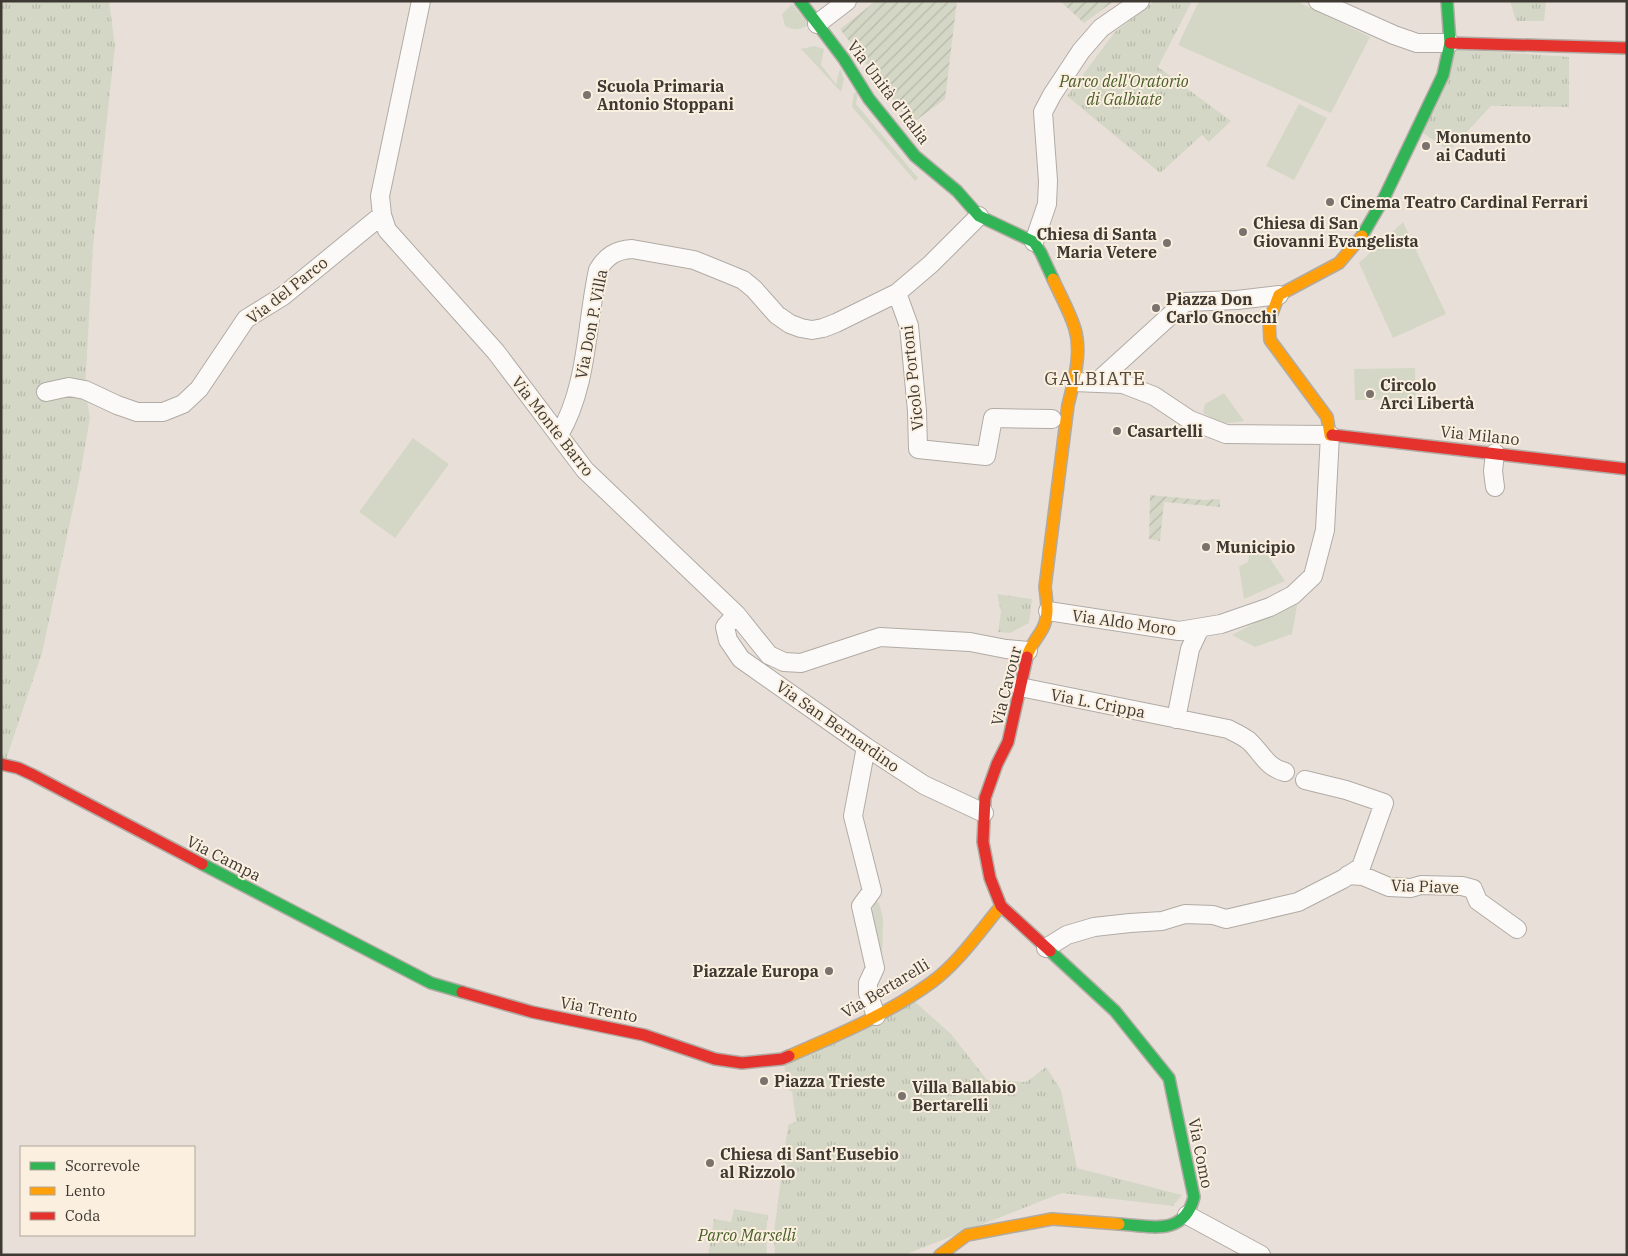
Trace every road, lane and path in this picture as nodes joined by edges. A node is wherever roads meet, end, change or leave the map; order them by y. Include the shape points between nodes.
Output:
1 (421, 1) edge
2 (800, 1) edge
3 (847, 1) edge
4 (1140, 1) edge
5 (1318, 1) edge
6 (1447, 1) edge
7 (817, 24) junction
8 (1450, 44) junction
9 (1627, 48) edge
10 (382, 215) junction
11 (979, 216) junction
12 (1034, 242) junction
13 (897, 293) junction
14 (1279, 295) junction
15 (1074, 382) junction
16 (1096, 383) junction
17 (46, 392) dead end
18 (1052, 419) dead end
19 (559, 435) junction
20 (1330, 435) junction
21 (1495, 453) junction
22 (1627, 469) edge
23 (1495, 487) dead end
24 (1048, 610) junction
25 (736, 614) junction
26 (1200, 628) junction
27 (1028, 651) junction
28 (1020, 687) junction
29 (1176, 719) junction
30 (866, 747) junction
31 (1, 764) edge
32 (1286, 772) dead end
33 (1305, 780) dead end
34 (984, 813) junction
35 (1348, 875) junction
36 (1001, 906) junction
37 (1517, 930) dead end
38 (1046, 948) junction
39 (431, 984) joint
40 (876, 1016) junction
41 (761, 1062) joint
42 (1187, 1215) junction
43 (940, 1255) edge
44 (1261, 1255) edge

1 - 10 street, Via Monte Barro via 380,196
2 - 7 street, Via Unità d'Italia
3 - 7 street
4 - 12 street via 1101,28 1081,51 1043,112 1047,204
5 - 8 street via 1417,43
6 - 8 street
7 - 11 street, Via Unità d'Italia via 915,156 957,191
8 - 9 street
8 - 14 street via 1439,84 1361,238 1339,263
10 - 17 street, Via del Parco via 282,296 246,319 199,389 183,404 163,412 138,412 85,390 68,388
10 - 19 street, Via Monte Barro via 387,230 496,352
11 - 12 street, Via Unità d'Italia
11 - 13 street, Via Don P. Villa
12 - 15 street, Via Cavour via 1075,328 1078,346
13 - 18 street, Vicolo Portoni via 909,326 918,411 918,449 986,456 992,418
13 - 19 street, Via Don P. Villa via 822,328 802,328 777,315 743,280 694,260 622,249 608,257 598,270 578,389 568,421
14 - 16 street via 1185,302
14 - 20 street via 1269,321 1270,340 1327,417
15 - 16 street
15 - 24 street, Via Cavour via 1050,540 1045,587
16 - 20 street via 1123,384 1154,396 1190,420 1226,434
19 - 25 street, Via Monte Barro via 585,470
20 - 21 street, Via Milano
20 - 26 street, Via Aldo Moro via 1325,530 1312,576 1293,595 1270,607
21 - 22 street, Via Milano
21 - 23 street
24 - 26 street, Via Aldo Moro via 1179,631
24 - 27 street, Via Cavour via 1042,631
25 - 27 street, Via Monte Barro via 769,655 784,662 801,663 880,637 970,642
25 - 30 street, Via San Bernardino via 725,627 728,640 742,659
26 - 29 street via 1190,649
27 - 28 street, Via Cavour
28 - 29 street, Via L. Crippa
28 - 34 street, Via Cavour via 1008,742 985,798
29 - 32 street, Via L. Crippa via 1240,734 1270,765
30 - 34 street, Via San Bernardino via 924,785
30 - 40 street via 852,816 872,891 861,906 875,968 868,983 868,993
31 - 39 street, Via Campa via 33,775
33 - 35 street via 1384,803 1362,867
34 - 36 street, Via Cavour via 983,842 990,878
35 - 37 street, Via Piave via 1363,876 1389,887 1430,885 1473,889 1478,901
35 - 38 street via 1298,902 1226,919 1185,914 1162,921 1094,928 1067,934
36 - 38 street, Via Como
36 - 40 street, Via Bertarelli via 950,966 932,982
38 - 42 street, Via Como via 1115,1011 1169,1078 1194,1197
39 - 41 street, Via Trento via 532,1012 644,1034 715,1060
40 - 41 street, Via Bertarelli via 782,1059
42 - 43 street via 1181,1222 1168,1226 1052,1219 966,1235
42 - 44 street

